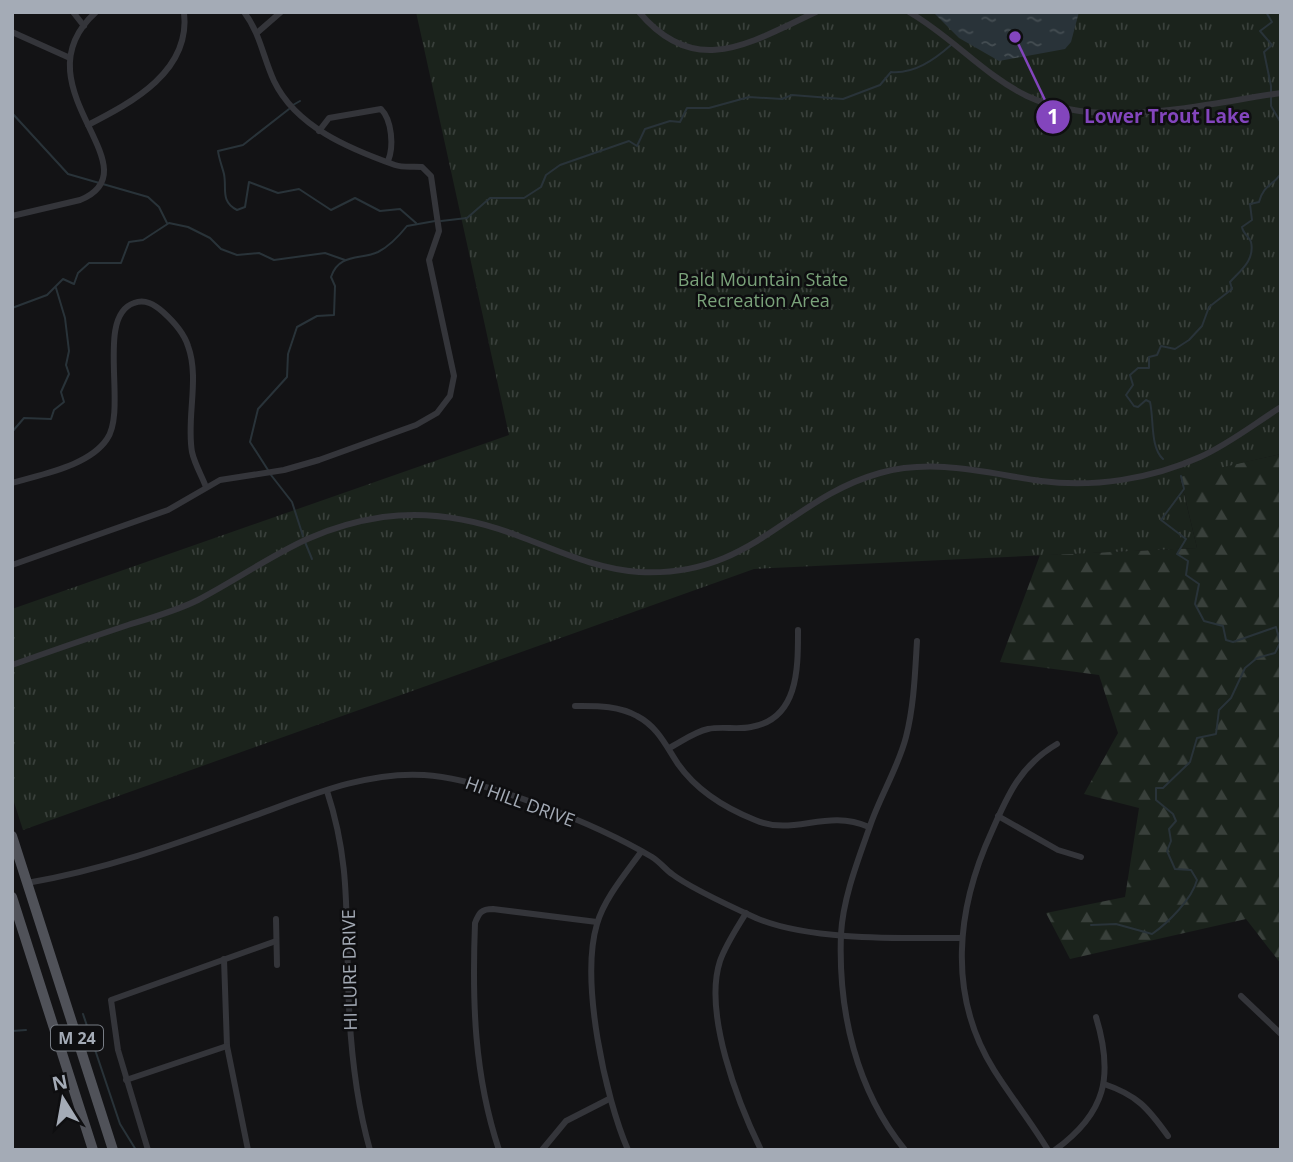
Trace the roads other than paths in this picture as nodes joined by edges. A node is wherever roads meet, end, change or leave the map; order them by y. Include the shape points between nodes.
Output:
1 (73, 12) edge
2 (96, 12) edge
3 (184, 12) edge
4 (244, 12) edge
5 (281, 12) edge
6 (639, 12) edge
7 (816, 12) edge
8 (909, 12) edge
9 (84, 26) junction
10 (12, 32) edge
11 (258, 32) junction
12 (70, 58) junction
13 (1281, 93) edge
14 (88, 125) junction
15 (319, 131) junction
16 (388, 161) junction
17 (12, 216) edge
18 (1281, 407) edge
19 (12, 484) edge
20 (206, 487) junction
21 (12, 565) edge
22 (798, 630) dead end
23 (917, 641) dead end
24 (12, 665) edge
25 (575, 706) dead end
26 (1057, 744) dead end
27 (668, 748) junction
28 (327, 792) junction
29 (998, 816) junction
30 (869, 827) junction
31 (12, 836) edge
32 (641, 852) junction
33 (1081, 858) dead end
34 (27, 883) junction
35 (12, 897) edge
36 (746, 913) junction
37 (276, 919) dead end
38 (597, 922) junction
39 (841, 934) junction
40 (961, 938) junction
41 (276, 941) junction
42 (224, 959) junction
43 (277, 965) dead end
44 (39, 979) junction
45 (58, 980) junction
46 (1241, 996) dead end
47 (1096, 1017) dead end
48 (1281, 1020) edge
49 (1275, 1026) junction
50 (1281, 1034) edge
51 (227, 1046) junction
52 (126, 1080) junction
53 (1104, 1084) junction
54 (609, 1099) junction
55 (1168, 1136) dead end
56 (93, 1150) edge
57 (113, 1150) edge
58 (148, 1150) edge
59 (248, 1150) edge
60 (370, 1150) edge
61 (499, 1150) edge
62 (542, 1150) edge
63 (628, 1150) edge
64 (761, 1150) edge
65 (905, 1150) edge
66 (1048, 1150) edge
67 (1055, 1150) edge

1 - 9 street
2 - 9 street
3 - 14 street via 180,49 166,72
4 - 11 street
5 - 11 street
6 - 7 street via 671,41 718,52
8 - 13 street via 1026,95 1082,112 1133,113
9 - 12 street
10 - 12 street
11 - 15 street via 275,83 297,114
12 - 14 street via 71,87
14 - 17 street via 106,169 97,189 80,200
15 - 16 street
15 - 16 street via 330,118 381,109 392,148
16 - 20 street via 422,167 430,176 439,231 429,260 454,376 446,404 427,420 319,460 230,477
18 - 24 street via 1201,457 1127,480 1045,482 953,466 902,467 876,474 838,490 740,553 680,570 598,567 513,533 445,517 407,515 346,524 316,533 198,600
19 - 20 street via 95,453 109,437 114,333 118,317 142,301 163,312 189,347 192,452
20 - 21 street via 149,517
22 - 27 street via 797,676 781,711 755,727 699,732
23 - 30 street via 906,738
25 - 27 street via 603,706 638,716
26 - 29 street via 1026,767
27 - 30 street via 700,788 757,821 779,827 839,818
28 - 32 street, HI HILL DRIVE via 396,775 457,780 577,822
28 - 34 street, HI HILL DRIVE via 126,861
28 - 60 street, HI LURE DRIVE via 347,880 350,1023
29 - 33 street
29 - 40 street via 969,890
30 - 39 street
31 - 34 main road, M 24
32 - 36 street, HI HILL DRIVE via 689,884
32 - 38 street
34 - 45 main road, M 24
35 - 44 main road, M 24
36 - 39 street, HI HILL DRIVE via 789,928
36 - 64 street via 720,961 716,990 730,1077
37 - 41 street
38 - 54 street via 594,992
38 - 61 street via 493,909 479,913 474,936 474,1025 480,1078
39 - 40 street, HI HILL DRIVE
39 - 65 street via 846,1016 858,1067 885,1122
40 - 66 street via 964,994 982,1046
41 - 42 street
41 - 43 street
42 - 51 street
42 - 52 street via 111,1000
44 - 45 main road via 50,985
44 - 56 main road, M 24
45 - 57 main road, M 24
46 - 49 street
47 - 53 street
48 - 49 street
49 - 50 street
51 - 52 street
51 - 59 street
52 - 58 street
53 - 55 street via 1129,1092 1149,1109
53 - 67 street via 1091,1117
54 - 62 street via 566,1121
54 - 63 street

